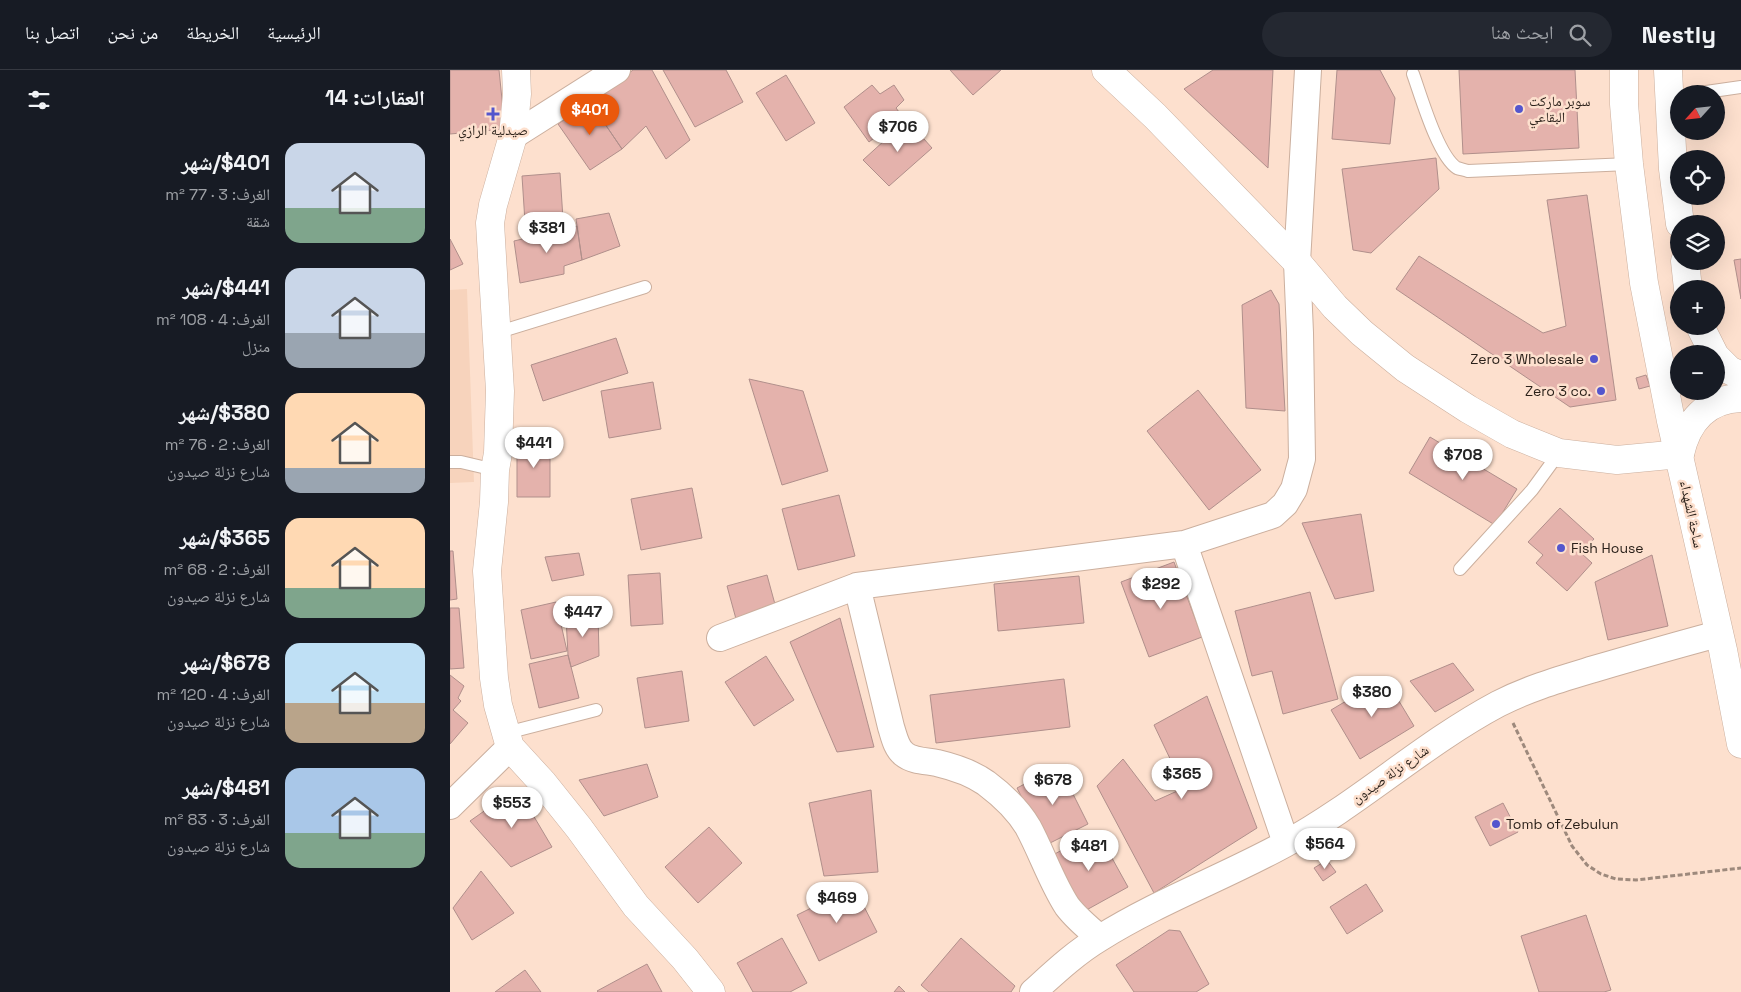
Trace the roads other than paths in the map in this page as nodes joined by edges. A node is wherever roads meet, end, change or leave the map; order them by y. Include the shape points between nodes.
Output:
1 (516, 70) edge
2 (617, 70) edge
3 (1106, 70) edge
4 (1308, 70) edge
5 (1624, 70) edge
6 (1668, 70) edge
7 (1413, 74) dead end
8 (1675, 85) edge
9 (1741, 88) edge
10 (1725, 90) edge
11 (513, 136) junction
12 (1675, 140) edge
13 (1629, 164) junction
14 (1679, 215) edge
15 (1297, 262) junction
16 (645, 287) dead end
17 (496, 333) junction
18 (1725, 366) edge
19 (1741, 376) edge
20 (1741, 398) edge
21 (1559, 453) junction
22 (1680, 454) junction
23 (450, 462) edge
24 (495, 470) junction
25 (1184, 544) junction
26 (1460, 569) dead end
27 (857, 586) junction
28 (720, 638) dead end
29 (1720, 642) junction
30 (1741, 672) edge
31 (596, 710) dead end
32 (508, 740) junction
33 (1741, 744) edge
34 (450, 806) edge
35 (1286, 843) junction
36 (1100, 938) junction
37 (711, 992) edge
38 (1033, 992) edge

1 - 11 street
2 - 11 street
3 - 15 street
4 - 15 street
5 - 13 street, ساحة الشهداء
6 - 8 street
7 - 13 lane via 1440,145 1457,168 1468,171
9 - 10 lane
11 - 17 street via 490,223
12 - 14 street via 1672,169
13 - 22 street, ساحة الشهداء via 1644,283
15 - 21 street via 1335,307 1405,368 1512,434
15 - 25 street via 1303,440 1294,489 1273,515
16 - 17 lane
17 - 24 street via 500,391
18 - 19 street
20 - 22 street via 1724,400 1699,415 1689,426
21 - 22 street via 1617,460
21 - 26 lane via 1532,490
22 - 29 street, ساحة الشهداء
23 - 24 lane
24 - 32 street via 487,571 494,678
25 - 27 street
25 - 35 street
27 - 28 street
27 - 36 street via 891,727 900,750 909,757 970,773 1006,800 1028,826 1068,907
29 - 30 street
29 - 33 street, ساحة الشهداء
29 - 35 street, شارع نزلة صيدون via 1650,652 1540,685 1453,730
31 - 32 lane
32 - 34 street
32 - 37 street via 636,906
35 - 36 street, شارع نزلة صيدون
36 - 38 street, شارع نزلة صيدون

